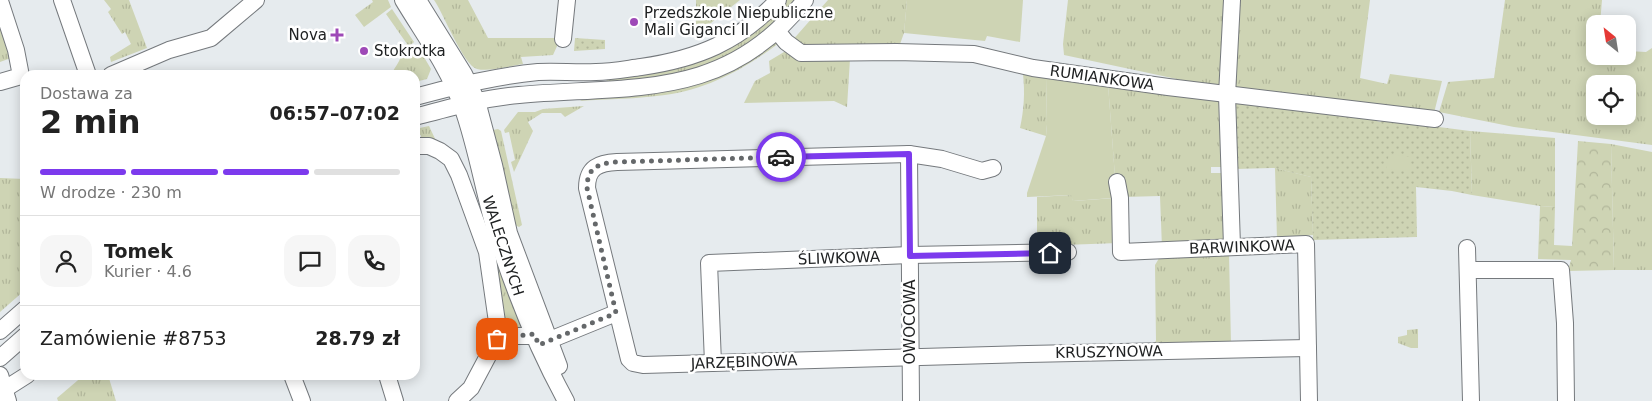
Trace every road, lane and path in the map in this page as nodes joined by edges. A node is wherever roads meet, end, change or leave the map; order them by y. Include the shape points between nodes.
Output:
1 (62, 0) edge
2 (256, 0) edge
3 (403, 0) edge
4 (418, 0) edge
5 (567, 0) edge
6 (778, 0) edge
7 (805, 0) edge
8 (1232, 0) edge
9 (0, 1) edge
10 (777, 31) junction
11 (563, 39) dead end
12 (86, 70) edge
13 (123, 70) edge
14 (20, 71) edge
15 (20, 76) edge
16 (0, 82) edge
17 (461, 85) junction
18 (1227, 95) junction
19 (420, 96) edge
20 (469, 103) junction
21 (420, 116) edge
22 (1435, 118) dead end
23 (420, 146) edge
24 (909, 154) junction
25 (993, 168) dead end
26 (1117, 182) dead end
27 (1232, 246) junction
28 (1467, 248) dead end
29 (1068, 252) dead end
30 (910, 256) junction
31 (1468, 270) junction
32 (20, 313) edge
33 (616, 313) junction
34 (0, 331) edge
35 (502, 336) junction
36 (542, 337) junction
37 (20, 340) edge
38 (1308, 348) junction
39 (910, 357) junction
40 (0, 358) edge
41 (713, 363) junction
42 (20, 379) edge
43 (294, 380) edge
44 (389, 380) edge
45 (4, 388) edge
46 (302, 401) edge
47 (395, 401) edge
48 (457, 401) edge
49 (566, 401) edge
50 (571, 401) edge
51 (911, 401) edge
52 (1309, 401) edge
53 (1471, 401) edge
54 (1566, 401) edge

1 - 12 street
2 - 13 street via 211,38 169,50
3 - 17 street via 443,64
4 - 17 street
5 - 11 street
6 - 17 street via 756,22 728,41 682,60 596,72 539,72
7 - 10 street
8 - 18 street
9 - 14 street
10 - 18 street, RUMIANKOWA via 801,53 974,54 1033,68
10 - 20 street via 736,60 685,80 640,88 519,95
15 - 16 street
17 - 19 street
17 - 20 street, WALECZNYCH
18 - 22 street, RUMIANKOWA
18 - 27 street
20 - 21 street
20 - 36 street, WALECZNYCH via 494,165 509,232
23 - 35 street, WALECZNYCH via 440,151 455,165 484,240 498,329
24 - 25 street, JARZĘBINOWA via 942,159 982,171
24 - 30 street, OWOCOWA
24 - 33 street, JARZĘBINOWA via 601,164 589,174 587,188
26 - 27 street, BARWINKOWA via 1121,252
27 - 38 street, BARWINKOWA via 1306,244
28 - 31 street
29 - 30 street, ŚLIWKOWA
30 - 39 street, OWOCOWA
30 - 41 street, ŚLIWKOWA via 709,263
31 - 53 street
31 - 54 street via 1561,270
32 - 34 street
33 - 36 street
33 - 41 street, JARZĘBINOWA via 632,363
35 - 36 street
35 - 48 street via 494,342 471,388
36 - 49 street, WALECZNYCH via 553,377
36 - 50 street, WALECZNYCH
37 - 40 street
38 - 39 street, KRUSZYNOWA
38 - 52 street, BARWINKOWA
39 - 41 street, JARZĘBINOWA
39 - 51 street, OWOCOWA
42 - 45 street
43 - 46 street
44 - 47 street

